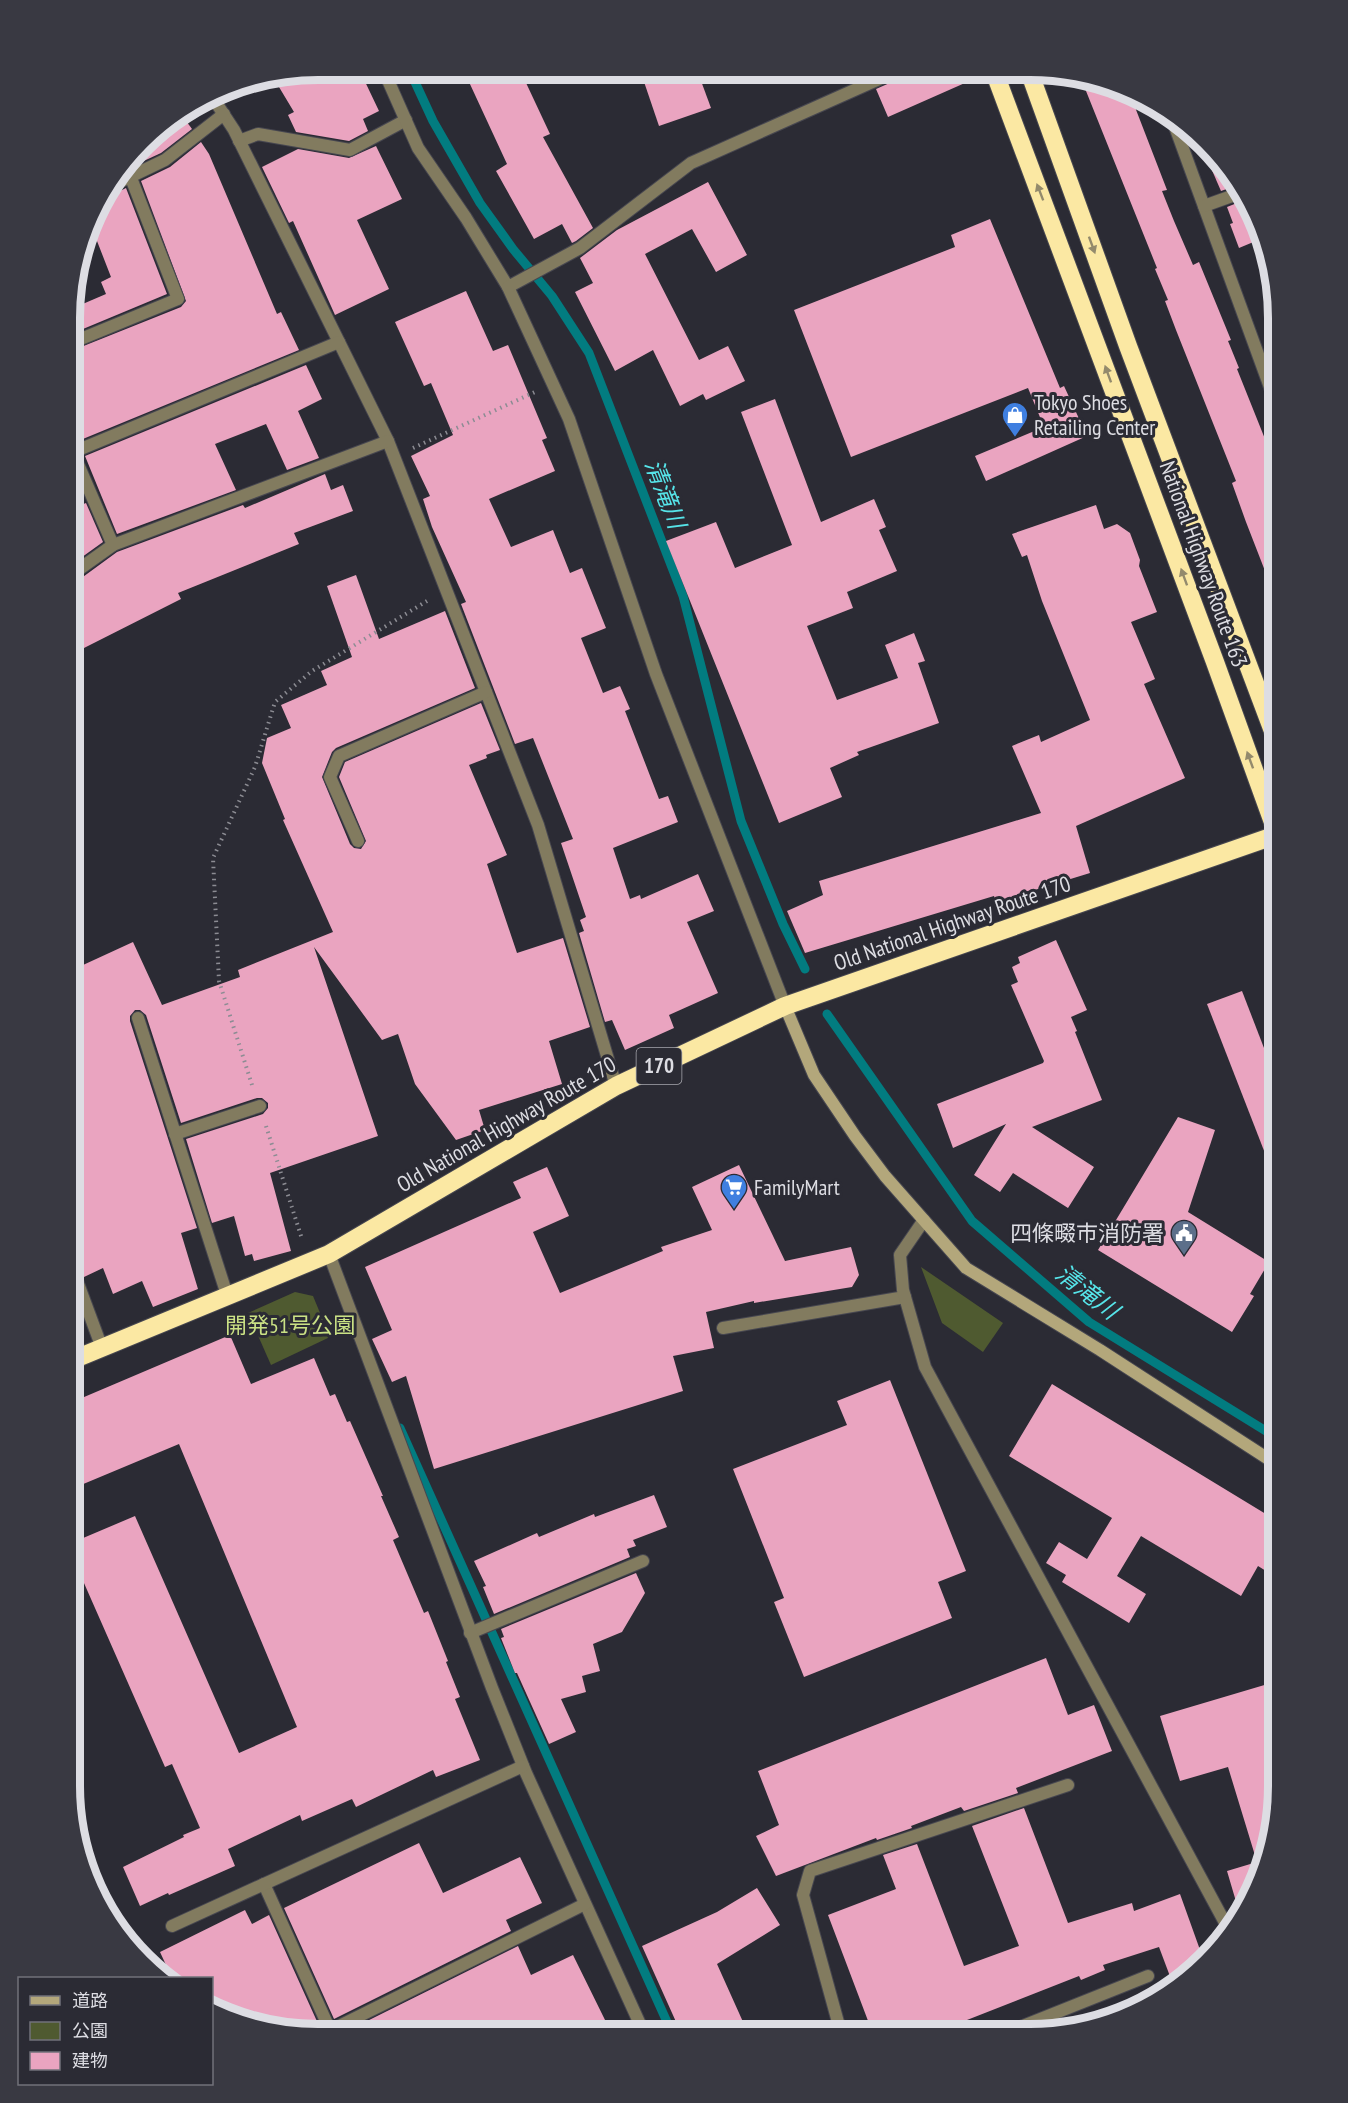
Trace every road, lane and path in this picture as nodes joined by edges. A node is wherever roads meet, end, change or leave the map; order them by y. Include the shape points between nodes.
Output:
1 (388, 80) edge
2 (877, 80) edge
3 (997, 80) edge
4 (1032, 80) edge
5 (217, 102) edge
6 (224, 114) junction
7 (406, 120) junction
8 (1176, 130) edge
9 (239, 141) junction
10 (131, 178) junction
11 (123, 181) edge
12 (1235, 195) edge
13 (1204, 206) junction
14 (511, 285) junction
15 (80, 339) edge
16 (339, 342) junction
17 (1268, 381) edge
18 (524, 398) dead end
19 (388, 441) junction
20 (80, 448) edge
21 (394, 457) junction
22 (80, 469) edge
23 (113, 545) junction
24 (80, 569) edge
25 (446, 590) junction
26 (486, 692) junction
27 (1268, 718) edge
28 (1268, 808) edge
29 (1268, 839) edge
30 (358, 841) dead end
31 (785, 1006) junction
32 (138, 1017) dead end
33 (616, 1086) junction
34 (260, 1106) junction
35 (175, 1134) junction
36 (924, 1220) junction
37 (329, 1254) junction
38 (309, 1263) junction
39 (80, 1289) edge
40 (228, 1298) junction
41 (905, 1298) junction
42 (723, 1328) dead end
43 (102, 1348) junction
44 (80, 1357) edge
45 (1268, 1459) edge
46 (643, 1561) dead end
47 (470, 1633) junction
48 (523, 1766) junction
49 (1068, 1785) dead end
50 (264, 1884) junction
51 (585, 1904) junction
52 (1225, 1922) edge
53 (172, 1926) dead end
54 (1148, 1976) dead end
55 (325, 2024) edge
56 (342, 2024) edge
57 (640, 2024) edge
58 (839, 2024) edge
59 (1028, 2024) edge

1 - 7 street
2 - 14 street via 691,163 580,248
28 -> 3 highway, National Highway Route 163
4 -> 27 highway, National Highway Route 163
5 - 6 street
6 - 9 street
6 - 10 street via 165,160
7 - 9 street via 350,150 258,134
7 - 14 street via 418,148
8 - 13 street
9 - 16 street
10 - 11 street
10 - 15 street via 178,299
12 - 13 street
13 - 17 street
14 - 31 street via 569,419 656,674
16 - 19 street
16 - 20 street
18 - 21 path
19 - 21 street
19 - 23 street
21 - 25 street
22 - 23 street
23 - 24 street
25 - 26 street
25 - 34 path via 312,671 275,702 255,767 213,858 219,981
26 - 30 street via 339,756 330,777
26 - 33 street via 538,825
29 - 31 highway, Old National Highway Route 170 / 170
31 - 33 highway, Old National Highway Route 170 / 170
31 - 36 street via 814,1075 885,1176
32 - 35 street
33 - 37 highway, Old National Highway Route 170 / 170
34 - 35 street
34 - 38 path
35 - 40 street
36 - 41 street via 900,1255
36 - 45 street via 966,1268
37 - 38 highway, Old National Highway Route 170 / 170
37 - 47 street
38 - 40 highway, Old National Highway Route 170 / 170
39 - 43 street
40 - 43 highway, Old National Highway Route 170 / 170
41 - 42 street
41 - 52 street via 925,1367
43 - 44 highway, Old National Highway Route 170 / 170
46 - 47 street
47 - 48 street
48 - 50 street
48 - 51 street
49 - 58 street via 810,1871 803,1895
50 - 53 street
50 - 55 street
51 - 56 street
51 - 57 street
54 - 59 street

